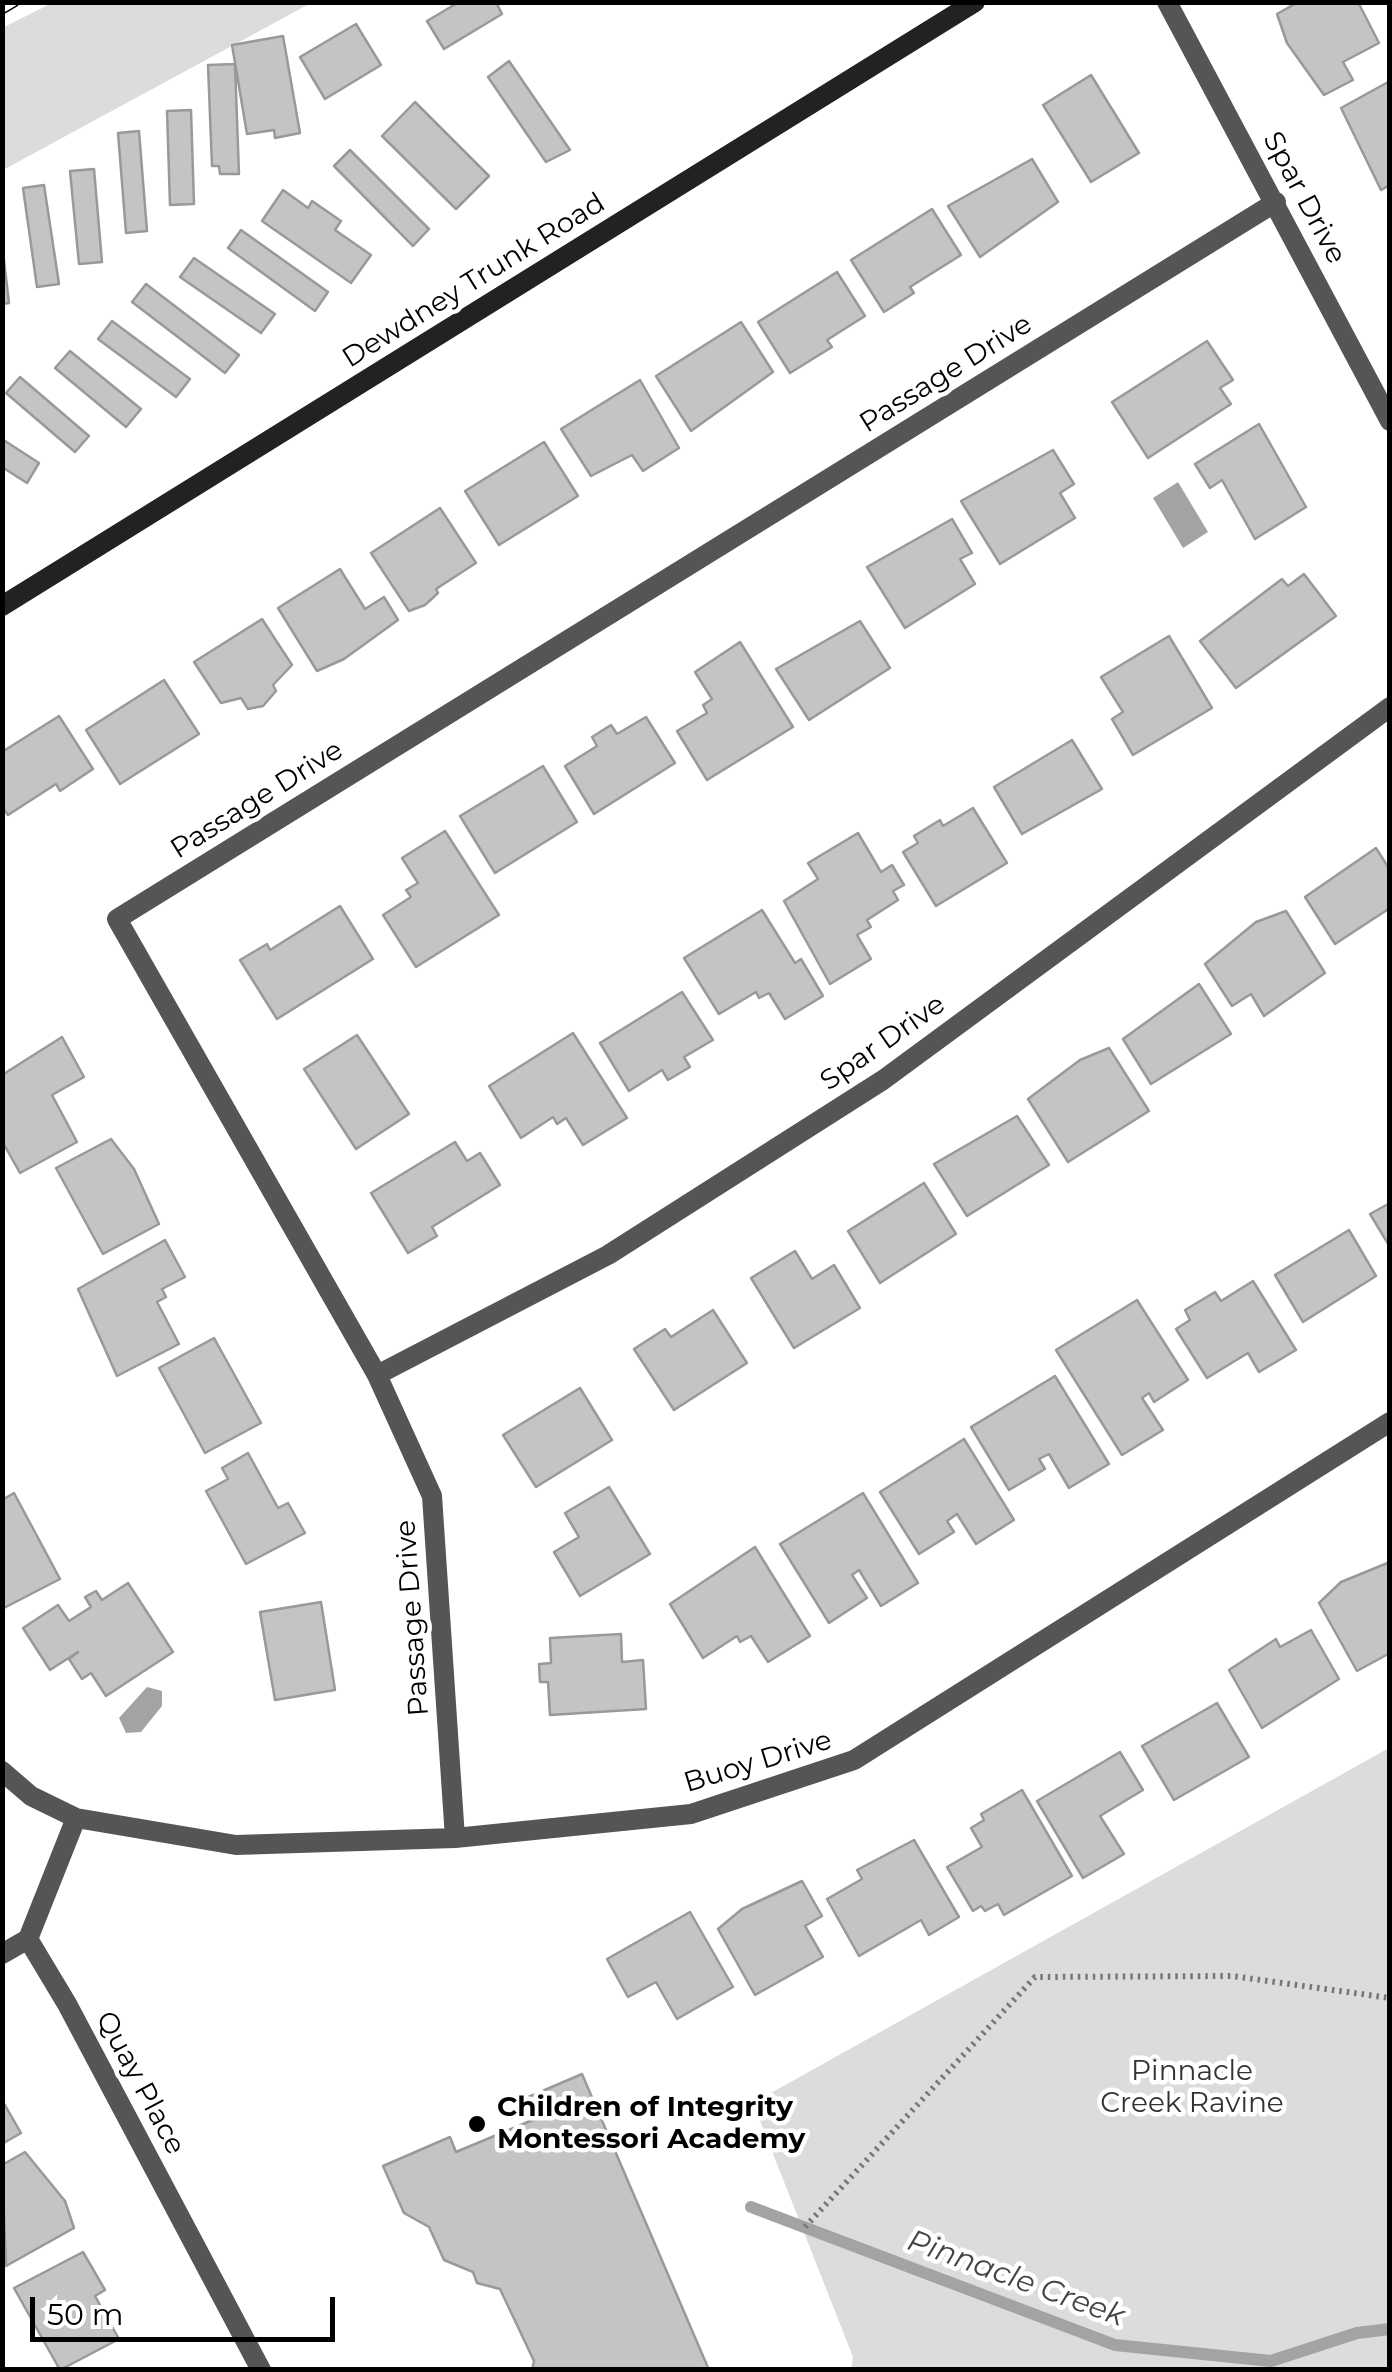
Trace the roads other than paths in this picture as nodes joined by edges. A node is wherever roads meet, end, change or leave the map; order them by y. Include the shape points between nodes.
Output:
1 (974, 2) edge
2 (1167, 2) edge
3 (1276, 202) junction
4 (1390, 421) edge
5 (2, 606) edge
6 (1390, 708) edge
7 (377, 1375) junction
8 (1390, 1422) edge
9 (2, 1771) edge
10 (76, 1818) junction
11 (455, 1838) junction
12 (28, 1939) junction
13 (2, 1954) edge
14 (262, 2370) edge

1 - 5 main road, Dewdney Trunk Road
2 - 3 street, Spar Drive
3 - 4 street, Spar Drive
3 - 7 street, Passage Drive via 117,919
6 - 7 street, Spar Drive via 883,1080 608,1254
7 - 11 street, Passage Drive via 432,1496
8 - 11 street, Buoy Drive via 854,1760 691,1814
9 - 10 street, Buoy Drive via 31,1796
10 - 11 street, Buoy Drive via 236,1845
10 - 12 street
12 - 13 street
12 - 14 street, Quay Place

